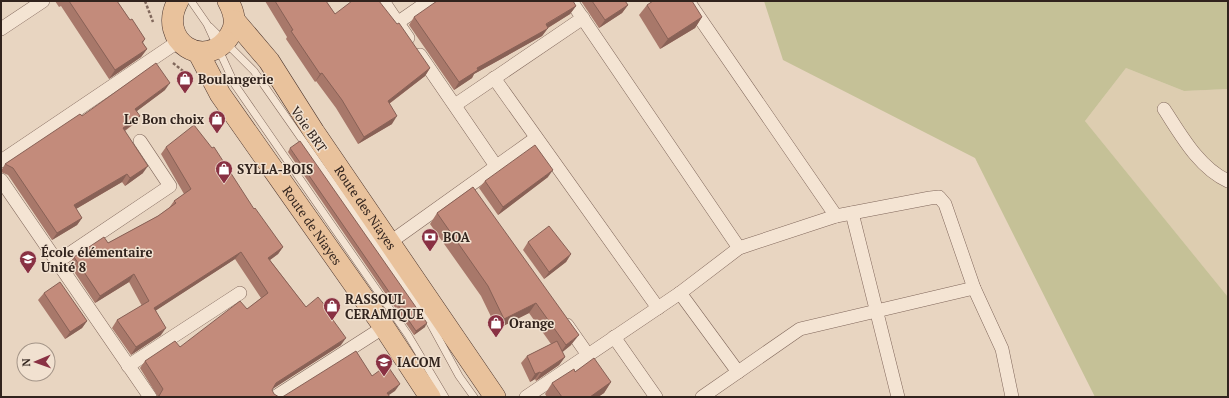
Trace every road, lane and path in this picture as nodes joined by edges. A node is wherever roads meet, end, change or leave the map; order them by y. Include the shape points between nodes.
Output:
1 (43, 1) edge
2 (160, 1) edge
3 (178, 1) edge
4 (191, 1) edge
5 (228, 1) edge
6 (383, 1) edge
7 (429, 1) edge
8 (571, 1) edge
9 (688, 1) edge
10 (583, 18) junction
11 (172, 21) junction
12 (235, 21) junction
13 (397, 23) junction
14 (1, 29) edge
15 (179, 41) junction
16 (222, 45) junction
17 (198, 52) junction
18 (494, 78) junction
19 (455, 105) junction
20 (1164, 108) dead end
21 (536, 138) junction
22 (140, 141) dead end
23 (1, 161) edge
24 (496, 166) junction
25 (1, 180) edge
26 (1228, 181) edge
27 (468, 186) junction
28 (478, 199) edge
29 (852, 213) junction
30 (836, 216) junction
31 (389, 243) junction
32 (739, 248) junction
33 (57, 262) junction
34 (974, 288) junction
35 (240, 293) dead end
36 (680, 293) junction
37 (658, 308) junction
38 (877, 311) junction
39 (560, 316) edge
40 (384, 327) junction
41 (614, 337) junction
42 (588, 355) junction
43 (128, 366) junction
44 (738, 372) junction
45 (150, 397) edge
46 (275, 397) edge
47 (430, 397) edge
48 (445, 397) edge
49 (474, 397) edge
50 (495, 397) edge
51 (526, 397) edge
52 (656, 397) edge
53 (702, 397) edge
54 (898, 397) edge
55 (1012, 397) edge

1 - 14 street
2 - 11 main road
3 - 11 main road
4 - 16 lane, Voie BRT
5 - 12 main road
6 - 13 street
7 - 13 street
8 - 10 street
9 - 30 street
10 - 18 street
10 - 32 street
11 - 15 main road via 173,32
12 - 16 main road via 233,31
12 - 31 main road, Route des Niayes via 269,61
13 - 19 street
15 - 17 main road
15 - 23 street
16 - 17 main road via 209,52
16 - 48 lane, Voie BRT via 235,85 408,335
16 - 49 lane, Voie BRT via 254,71 420,308
17 - 40 main road, Route de Niayes via 220,94
18 - 19 street
18 - 21 street
19 - 24 street
20 - 26 street via 1192,151 1220,178
21 - 24 street
21 - 37 street
22 - 33 street via 170,186
24 - 27 street
25 - 33 street
27 - 28 street
27 - 31 street
29 - 30 street
29 - 34 street via 939,197 945,204
29 - 38 street
30 - 32 street
31 - 50 main road, Route des Niayes
32 - 36 street
33 - 43 street
34 - 38 street
34 - 55 street via 1002,349
35 - 43 street
36 - 37 street
36 - 44 street
37 - 41 street
38 - 44 street via 800,329
38 - 54 street
39 - 42 street
40 - 46 street
40 - 47 main road, Route de Niayes
41 - 42 street
41 - 52 street
42 - 51 street
43 - 45 street
44 - 53 street

